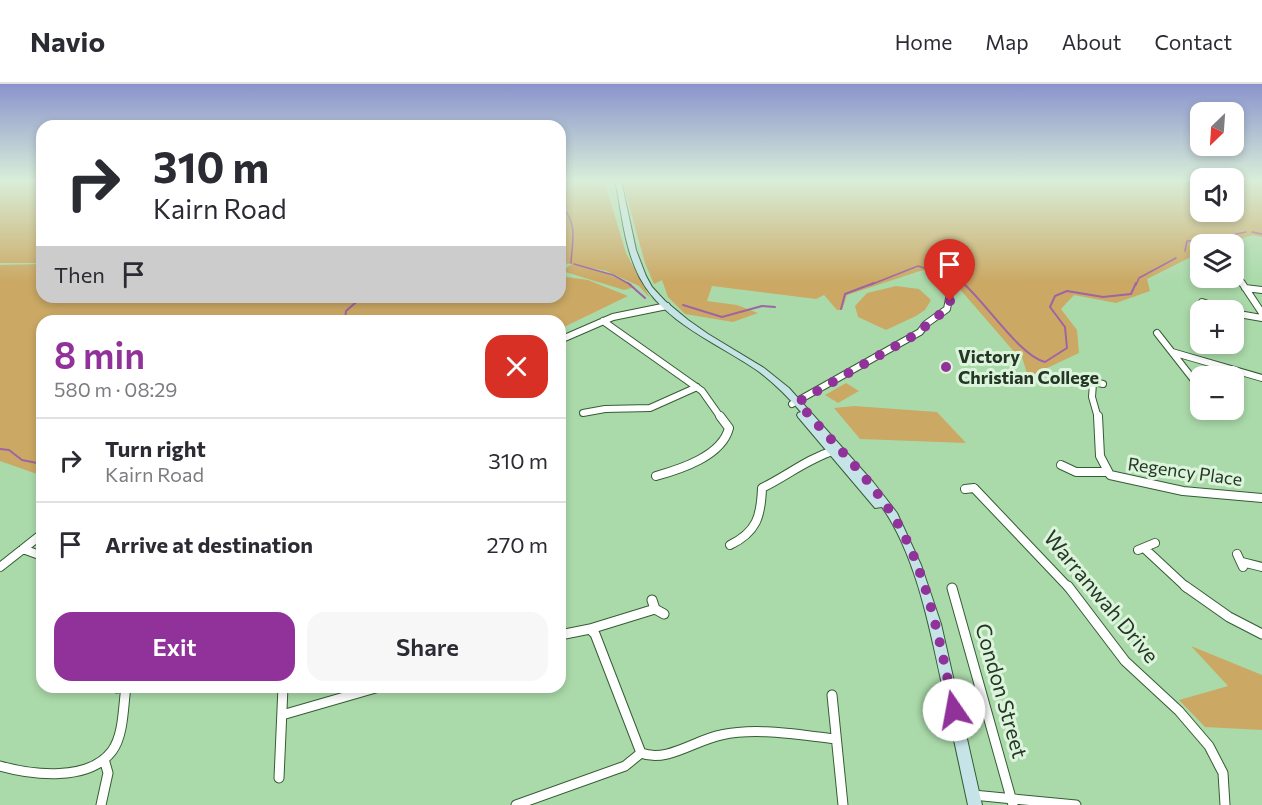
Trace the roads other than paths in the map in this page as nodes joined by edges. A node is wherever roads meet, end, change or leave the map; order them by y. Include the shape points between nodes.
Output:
1 (626, 214) edge
2 (954, 270) dead end
3 (1245, 288) joint
4 (1262, 290) edge
5 (667, 306) junction
6 (1262, 312) edge
7 (1244, 315) edge
8 (1262, 318) edge
9 (603, 321) junction
10 (1157, 333) dead end
11 (566, 337) edge
12 (1172, 352) junction
13 (1190, 375) edge
14 (1262, 378) edge
15 (1103, 384) dead end
16 (697, 387) junction
17 (795, 403) junction
18 (583, 413) dead end
19 (833, 451) junction
20 (1061, 465) dead end
21 (1106, 472) junction
22 (656, 476) dead end
23 (985, 487) dead end
24 (1262, 498) edge
25 (36, 539) edge
26 (1155, 543) dead end
27 (730, 545) dead end
28 (23, 549) junction
29 (36, 554) edge
30 (910, 554) junction
31 (1237, 554) dead end
32 (0, 567) edge
33 (1262, 567) edge
34 (952, 588) dead end
35 (664, 614) dead end
36 (590, 629) junction
37 (1262, 634) edge
38 (566, 635) edge
39 (125, 693) edge
40 (283, 693) edge
41 (359, 693) edge
42 (832, 695) dead end
43 (282, 716) junction
44 (836, 740) junction
45 (641, 753) junction
46 (104, 759) junction
47 (0, 766) edge
48 (279, 777) dead end
49 (974, 800) edge
50 (1012, 801) edge
51 (101, 805) edge
52 (516, 805) edge
53 (843, 805) edge
54 (1076, 805) edge
55 (1226, 805) edge

1 - 5 main road via 639,266 650,289
2 - 17 street via 945,311 920,332
3 - 4 street
3 - 6 street
5 - 9 street
5 - 17 main road
7 - 8 street
9 - 11 street
9 - 16 street
10 - 12 street
12 - 13 street
12 - 14 street
15 - 21 street, Regency Place via 1090,381
16 - 18 street via 650,408
16 - 22 street via 728,426 729,435 720,445 681,468
17 - 19 main road
17 - 30 main road via 870,484 893,516
19 - 27 street via 810,458 762,488 760,515 744,538
19 - 30 main road via 881,509
20 - 21 street, Regency Place via 1073,472
21 - 24 street, Regency Place via 1121,479 1176,489
23 - 55 street, Warranwah Drive via 969,488 1062,578 1125,661 1179,711 1209,746 1223,773
25 - 28 street
26 - 37 street via 1141,549 1208,606
28 - 29 street
28 - 32 street
30 - 49 main road via 935,624
31 - 33 street via 1243,565
34 - 50 street, Condon Street
35 - 36 street via 653,604
36 - 38 street
36 - 45 street
39 - 46 street via 115,744
40 - 43 street
41 - 43 street
42 - 44 street
43 - 48 street
44 - 45 street via 752,731 721,735 655,756
44 - 53 street
45 - 52 street via 625,766
46 - 47 street via 55,772 23,772
46 - 51 street via 108,773
49 - 50 street
50 - 54 street

